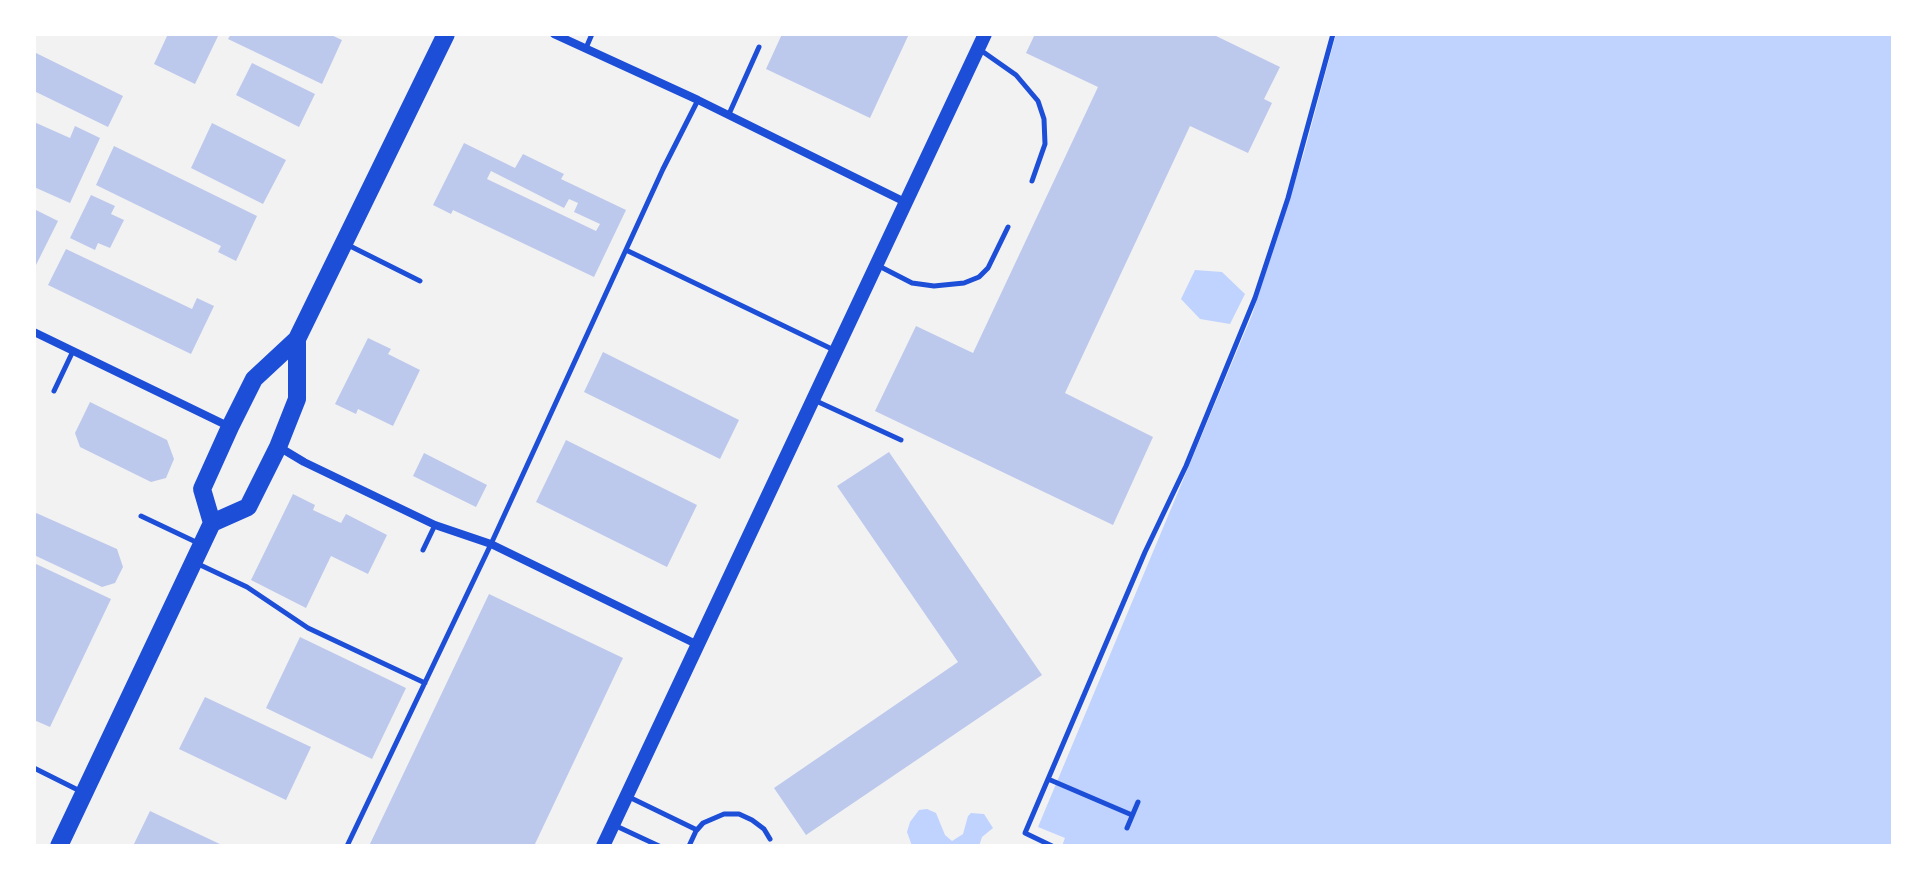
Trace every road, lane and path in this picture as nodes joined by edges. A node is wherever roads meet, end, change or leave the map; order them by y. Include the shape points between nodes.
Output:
1 (446, 34) edge
2 (554, 34) edge
3 (592, 34) edge
4 (1333, 34) edge
5 (982, 41) edge
6 (759, 47) dead end
7 (585, 48) junction
8 (698, 100) junction
9 (728, 115) junction
10 (1032, 181) dead end
11 (907, 203) junction
12 (1008, 227) dead end
13 (345, 244) junction
14 (626, 250) junction
15 (877, 265) junction
16 (420, 281) dead end
17 (34, 332) edge
18 (297, 339) junction
19 (74, 350) junction
20 (837, 351) junction
21 (54, 391) dead end
22 (814, 399) junction
23 (230, 427) junction
24 (901, 440) dead end
25 (278, 447) junction
26 (141, 516) dead end
27 (212, 523) junction
28 (435, 525) junction
29 (491, 544) junction
30 (423, 550) dead end
31 (198, 554) junction
32 (698, 645) junction
33 (425, 683) junction
34 (34, 768) edge
35 (1048, 779) junction
36 (84, 794) junction
37 (627, 796) junction
38 (1138, 802) dead end
39 (1132, 815) junction
40 (613, 824) junction
41 (1127, 828) dead end
42 (697, 830) junction
43 (770, 839) dead end
44 (59, 846) edge
45 (347, 846) edge
46 (603, 846) edge
47 (659, 846) edge
48 (689, 846) edge
49 (1052, 846) edge

1 - 13 highway
2 - 7 street
3 - 7 lane
4 - 35 path via 1250,312
5 - 10 lane via 1038,101 1045,144
5 - 11 street
6 - 9 lane
7 - 8 street
8 - 9 street
8 - 14 lane
9 - 11 street
11 - 15 street
12 - 15 lane via 988,268 964,283 912,283
13 - 16 lane
13 - 18 highway
14 - 20 lane
14 - 29 lane
15 - 20 street
17 - 19 street
18 - 23 highway via 254,379
18 - 25 highway via 297,399
19 - 21 lane
19 - 23 street
20 - 22 street
22 - 24 lane
22 - 32 street
23 - 27 highway via 202,489
25 - 27 highway via 248,507
25 - 28 street
26 - 31 lane
27 - 31 highway
28 - 29 street
28 - 30 lane
29 - 32 street
29 - 33 lane
31 - 33 lane via 283,617
31 - 36 highway
32 - 37 street
33 - 45 lane
34 - 36 lane
35 - 39 path
35 - 49 path via 1025,833
36 - 44 highway
37 - 40 street
37 - 42 lane
38 - 39 path
39 - 41 path
40 - 46 street
40 - 47 lane
42 - 43 lane via 713,817 739,814 764,829
42 - 48 lane

